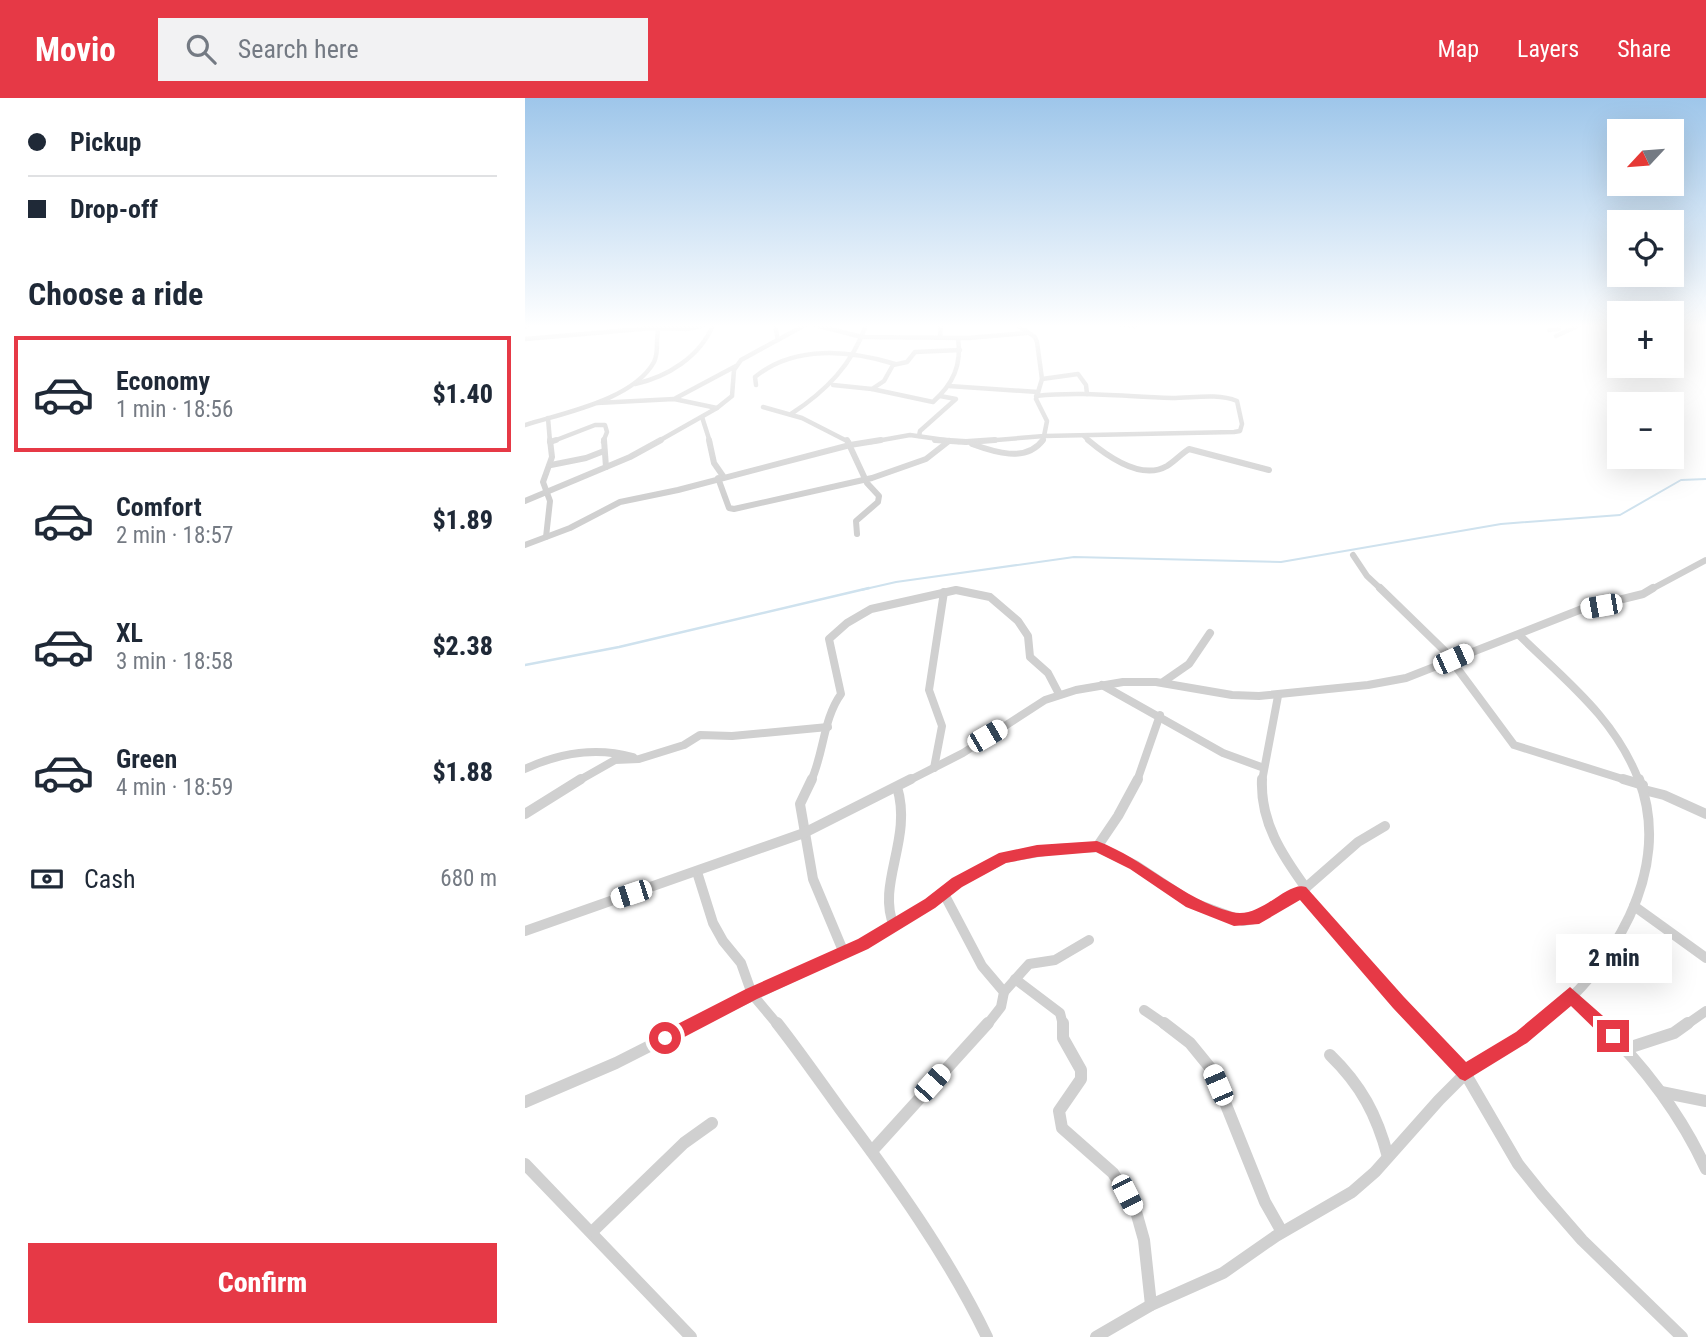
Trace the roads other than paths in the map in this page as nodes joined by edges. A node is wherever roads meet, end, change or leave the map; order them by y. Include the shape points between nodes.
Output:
1 (639, 383) edge
2 (704, 383) edge
3 (734, 383) edge
4 (835, 383) edge
5 (883, 383) edge
6 (950, 383) edge
7 (1041, 383) edge
8 (1084, 383) edge
9 (635, 384) joint
10 (833, 386) junction
11 (949, 386) junction
12 (872, 389) junction
13 (1037, 394) junction
14 (1087, 394) junction
15 (940, 396) junction
16 (674, 399) junction
17 (590, 403) junction
18 (763, 407) dead end
19 (717, 408) junction
20 (791, 414) junction
21 (548, 418) junction
22 (702, 418) junction
23 (525, 425) edge
24 (919, 436) junction
25 (1044, 436) junction
26 (1084, 436) junction
27 (550, 442) junction
28 (949, 442) junction
29 (966, 442) junction
30 (850, 445) junction
31 (604, 451) junction
32 (551, 465) junction
33 (606, 467) junction
34 (1269, 470) dead end
35 (720, 477) junction
36 (865, 480) junction
37 (548, 492) junction
38 (525, 501) edge
39 (857, 534) dead end
40 (546, 537) junction
41 (525, 545) edge
42 (1353, 555) dead end
43 (1706, 560) edge
44 (944, 592) junction
45 (1210, 632) dead end
46 (1519, 635) junction
47 (1452, 660) junction
48 (1163, 682) junction
49 (1102, 685) junction
50 (1059, 694) junction
51 (1278, 696) junction
52 (1160, 715) junction
53 (828, 727) junction
54 (639, 759) junction
55 (934, 768) junction
56 (1264, 768) junction
57 (525, 769) edge
58 (897, 786) junction
59 (1643, 788) junction
60 (525, 814) edge
61 (1706, 814) edge
62 (1385, 825) dead end
63 (804, 833) junction
64 (1097, 846) junction
65 (697, 872) junction
66 (1304, 889) junction
67 (943, 892) junction
68 (1635, 905) junction
69 (894, 926) junction
70 (525, 931) edge
71 (1089, 940) dead end
72 (844, 953) junction
73 (1706, 958) edge
74 (1015, 979) junction
75 (1004, 992) junction
76 (752, 994) junction
77 (1570, 995) junction
78 (1144, 1010) dead end
79 (1706, 1012) edge
80 (1625, 1049) junction
81 (1330, 1055) dead end
82 (1465, 1073) junction
83 (1660, 1092) junction
84 (1706, 1101) edge
85 (525, 1102) edge
86 (712, 1123) dead end
87 (872, 1151) junction
88 (1388, 1157) junction
89 (525, 1164) edge
90 (1706, 1169) edge
91 (593, 1231) junction
92 (1282, 1232) junction
93 (1151, 1305) junction
94 (691, 1337) edge
95 (987, 1337) edge
96 (1096, 1337) edge
97 (1682, 1337) edge

1 - 9 street
2 - 16 street
3 - 19 street via 732,396
4 - 10 street
5 - 12 street
6 - 11 street
7 - 13 street
8 - 14 street
9 - 17 street
10 - 12 street
10 - 20 street
11 - 13 street
11 - 15 street
12 - 15 street via 928,403
13 - 14 street
13 - 25 street via 1047,421
14 - 26 street via 1227,397 1237,401 1242,424 1240,431 1234,432
15 - 24 street via 956,399
16 - 17 street
16 - 19 street
17 - 21 street
18 - 20 street
19 - 22 street
20 - 30 street via 835,432
21 - 23 street
21 - 27 street
22 - 33 street
22 - 35 street
24 - 28 street
24 - 30 street
25 - 26 street
25 - 29 street
25 - 29 street via 1037,448 1007,453
26 - 34 street via 1106,453 1141,468 1163,468 1189,449
27 - 31 street via 601,425 607,427
27 - 32 street
28 - 29 street
28 - 36 street via 922,460
30 - 35 street
30 - 36 street
31 - 32 street
31 - 33 street
32 - 37 street via 543,482
33 - 37 street
35 - 36 street via 732,510
35 - 40 street via 620,502
36 - 39 street via 880,499 856,521
37 - 38 street
37 - 40 street via 551,506
40 - 41 street
42 - 47 street via 1367,576
43 - 46 street via 1643,594 1582,609
44 - 50 street via 987,596 1019,621 1028,636 1030,657 1048,673
44 - 53 street via 880,606 832,634 829,639 841,694 832,707
44 - 55 street via 929,690 942,726
45 - 48 street via 1189,664
46 - 47 street
46 - 59 street via 1605,718 1635,764
47 - 51 street via 1384,683
47 - 59 street via 1514,745
48 - 49 street
48 - 51 street via 1236,696
49 - 50 street
49 - 52 street
50 - 55 street
51 - 56 street
52 - 56 street via 1222,754
52 - 64 street via 1140,779
53 - 54 street via 700,735 684,746
53 - 63 street via 818,765 800,804
54 - 57 street via 614,750 548,758
54 - 60 street via 605,764
55 - 58 street
56 - 66 street via 1261,800 1265,818
58 - 63 street
58 - 69 street via 903,815 888,889
59 - 61 street
59 - 68 street via 1651,851
62 - 66 street
63 - 65 street
63 - 72 street via 813,878
64 - 66 street via 1191,902 1234,919 1254,919
64 - 67 street via 1004,858
65 - 70 street
65 - 76 street via 713,923 740,963
66 - 82 street via 1398,1002
67 - 69 street
67 - 75 street via 982,966
68 - 73 street
68 - 77 street via 1610,950
69 - 72 street
71 - 74 street via 1055,960 1029,964
72 - 76 street
74 - 75 street
74 - 93 street via 1060,1013 1063,1038 1081,1070 1081,1079 1059,1111 1060,1122 1121,1181 1141,1223
75 - 87 street via 993,1018
76 - 85 street via 616,1063
76 - 87 street
77 - 80 street
77 - 82 street via 1521,1037
78 - 92 street via 1189,1040 1207,1062
79 - 80 street via 1674,1032
80 - 83 street
81 - 88 street via 1355,1079 1372,1107
82 - 88 street
82 - 97 street via 1518,1164 1542,1194 1582,1240
83 - 84 street
83 - 90 street via 1694,1141
86 - 91 street via 684,1143
87 - 95 street via 927,1232
88 - 92 street via 1361,1185
89 - 91 street
91 - 94 street
92 - 93 street via 1222,1273
93 - 96 street

